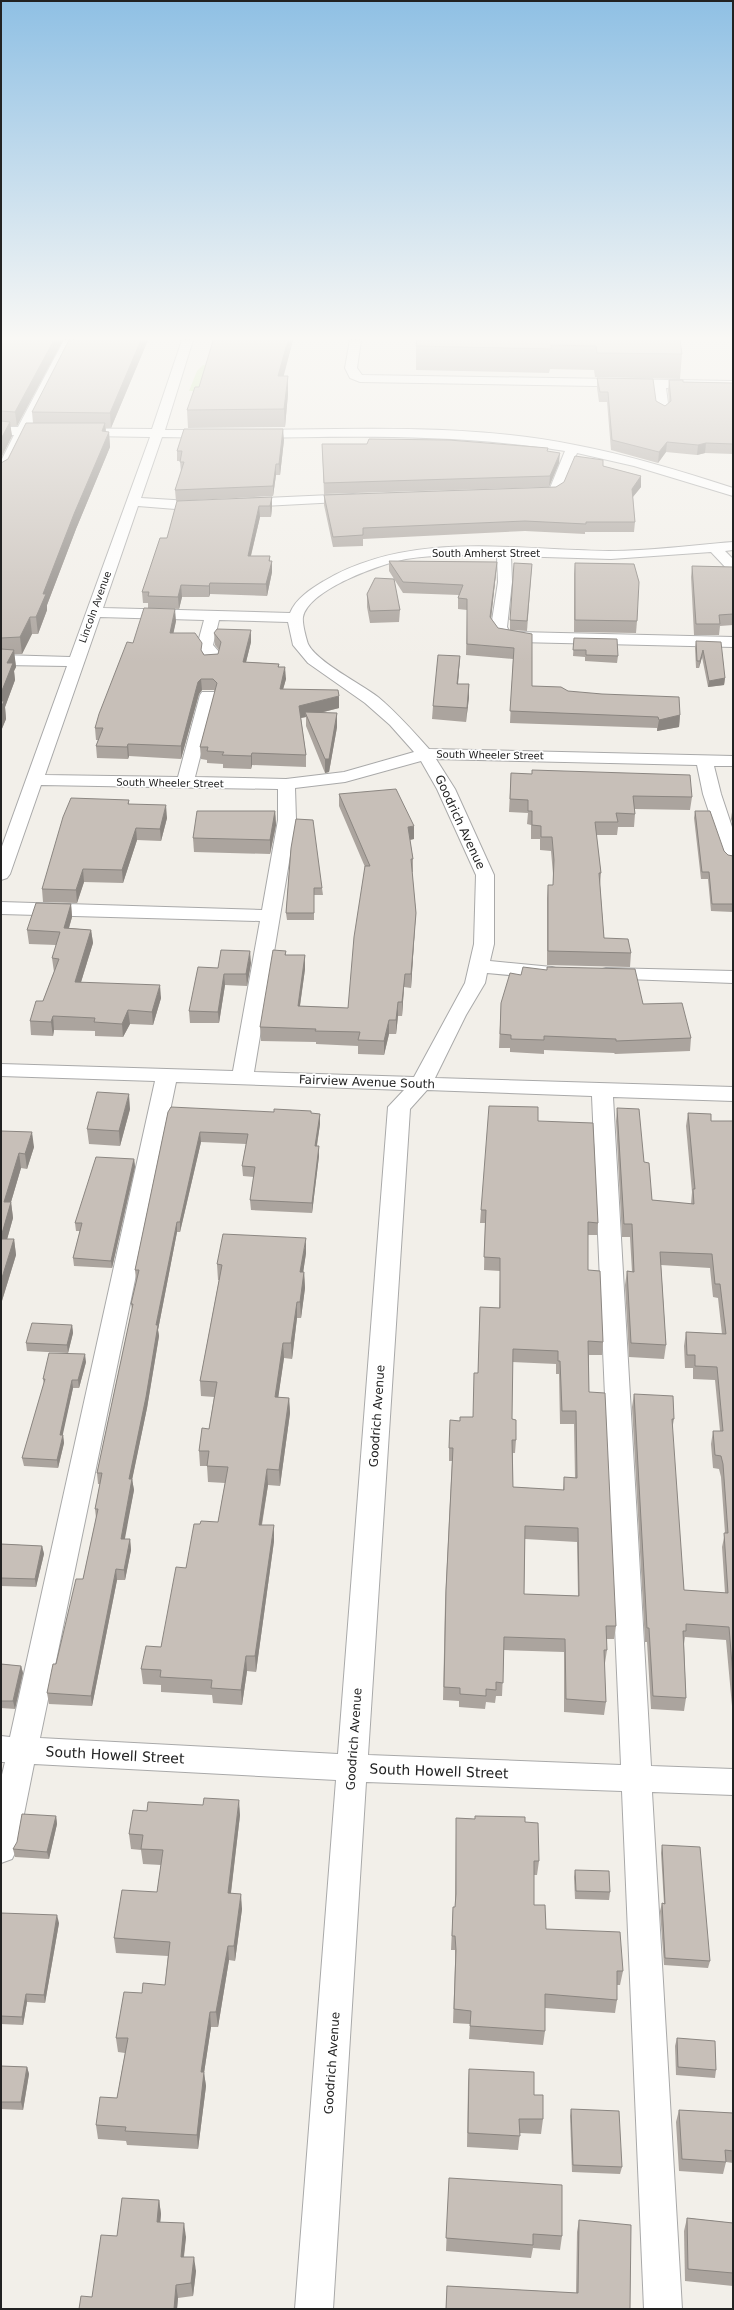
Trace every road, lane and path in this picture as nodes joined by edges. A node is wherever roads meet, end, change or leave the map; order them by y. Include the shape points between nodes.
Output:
1 (13, 448) edge
2 (153, 448) edge
3 (573, 448) joint
4 (1, 474) edge
5 (733, 492) edge
6 (517, 493) edge
7 (370, 498) edge
8 (133, 502) junction
9 (733, 546) edge
10 (715, 548) junction
11 (504, 551) junction
12 (733, 567) edge
13 (93, 612) junction
14 (213, 616) junction
15 (295, 618) junction
16 (733, 642) edge
17 (1, 660) edge
18 (76, 662) junction
19 (211, 662) edge
20 (208, 695) dead end
21 (425, 754) junction
22 (705, 761) junction
23 (733, 761) edge
24 (35, 780) junction
25 (185, 784) junction
26 (286, 784) junction
27 (733, 856) edge
28 (1, 874) edge
29 (1, 908) edge
30 (270, 916) junction
31 (480, 966) junction
32 (567, 973) edge
33 (589, 973) edge
34 (733, 977) edge
35 (1, 1070) edge
36 (167, 1076) junction
37 (242, 1078) junction
38 (421, 1084) junction
39 (602, 1090) junction
40 (733, 1094) edge
41 (12, 1750) edge
42 (352, 1768) junction
43 (636, 1778) junction
44 (733, 1782) edge
45 (1, 1849) edge
46 (314, 2309) edge
47 (663, 2309) edge

1 - 4 street
2 - 8 street, Lincoln Avenue
3 - 5 street via 634,462
3 - 6 street via 555,492
7 - 8 street via 184,507 154,502
8 - 13 street, Lincoln Avenue
9 - 10 street, South Amherst Street
10 - 11 street, South Amherst Street via 611,555
10 - 12 street
11 - 15 street, South Amherst Street via 431,552 392,558 364,566 314,593 302,603
11 - 16 street via 505,582 499,627 503,634 518,637
13 - 14 street
13 - 18 street, Lincoln Avenue
14 - 15 street
14 - 19 street via 205,646 212,653
15 - 21 street, Goodrich Avenue via 301,645 314,660 371,700 396,722
17 - 18 street
18 - 24 street, Lincoln Avenue
20 - 25 street
21 - 22 street, South Wheeler Street
21 - 26 street, South Wheeler Street via 345,776
21 - 31 street, Goodrich Avenue via 446,788 484,875 484,944
22 - 23 street, South Wheeler Street
22 - 27 street via 712,794
24 - 25 street, South Wheeler Street
24 - 28 street, Lincoln Avenue
25 - 26 street, South Wheeler Street
26 - 30 street via 286,820
29 - 30 street
30 - 37 street
31 - 32 street
31 - 38 street, Goodrich Avenue via 475,983
33 - 34 street
35 - 36 street, Fairview Avenue South
36 - 37 street, Fairview Avenue South
36 - 41 street
37 - 38 street, Fairview Avenue South
38 - 39 street, Fairview Avenue South
38 - 42 street, Goodrich Avenue via 399,1107
39 - 40 street, Fairview Avenue South
39 - 43 street
41 - 42 street, South Howell Street
41 - 45 street
42 - 43 street, South Howell Street
42 - 46 street, Goodrich Avenue
43 - 44 street, South Howell Street
43 - 47 street

